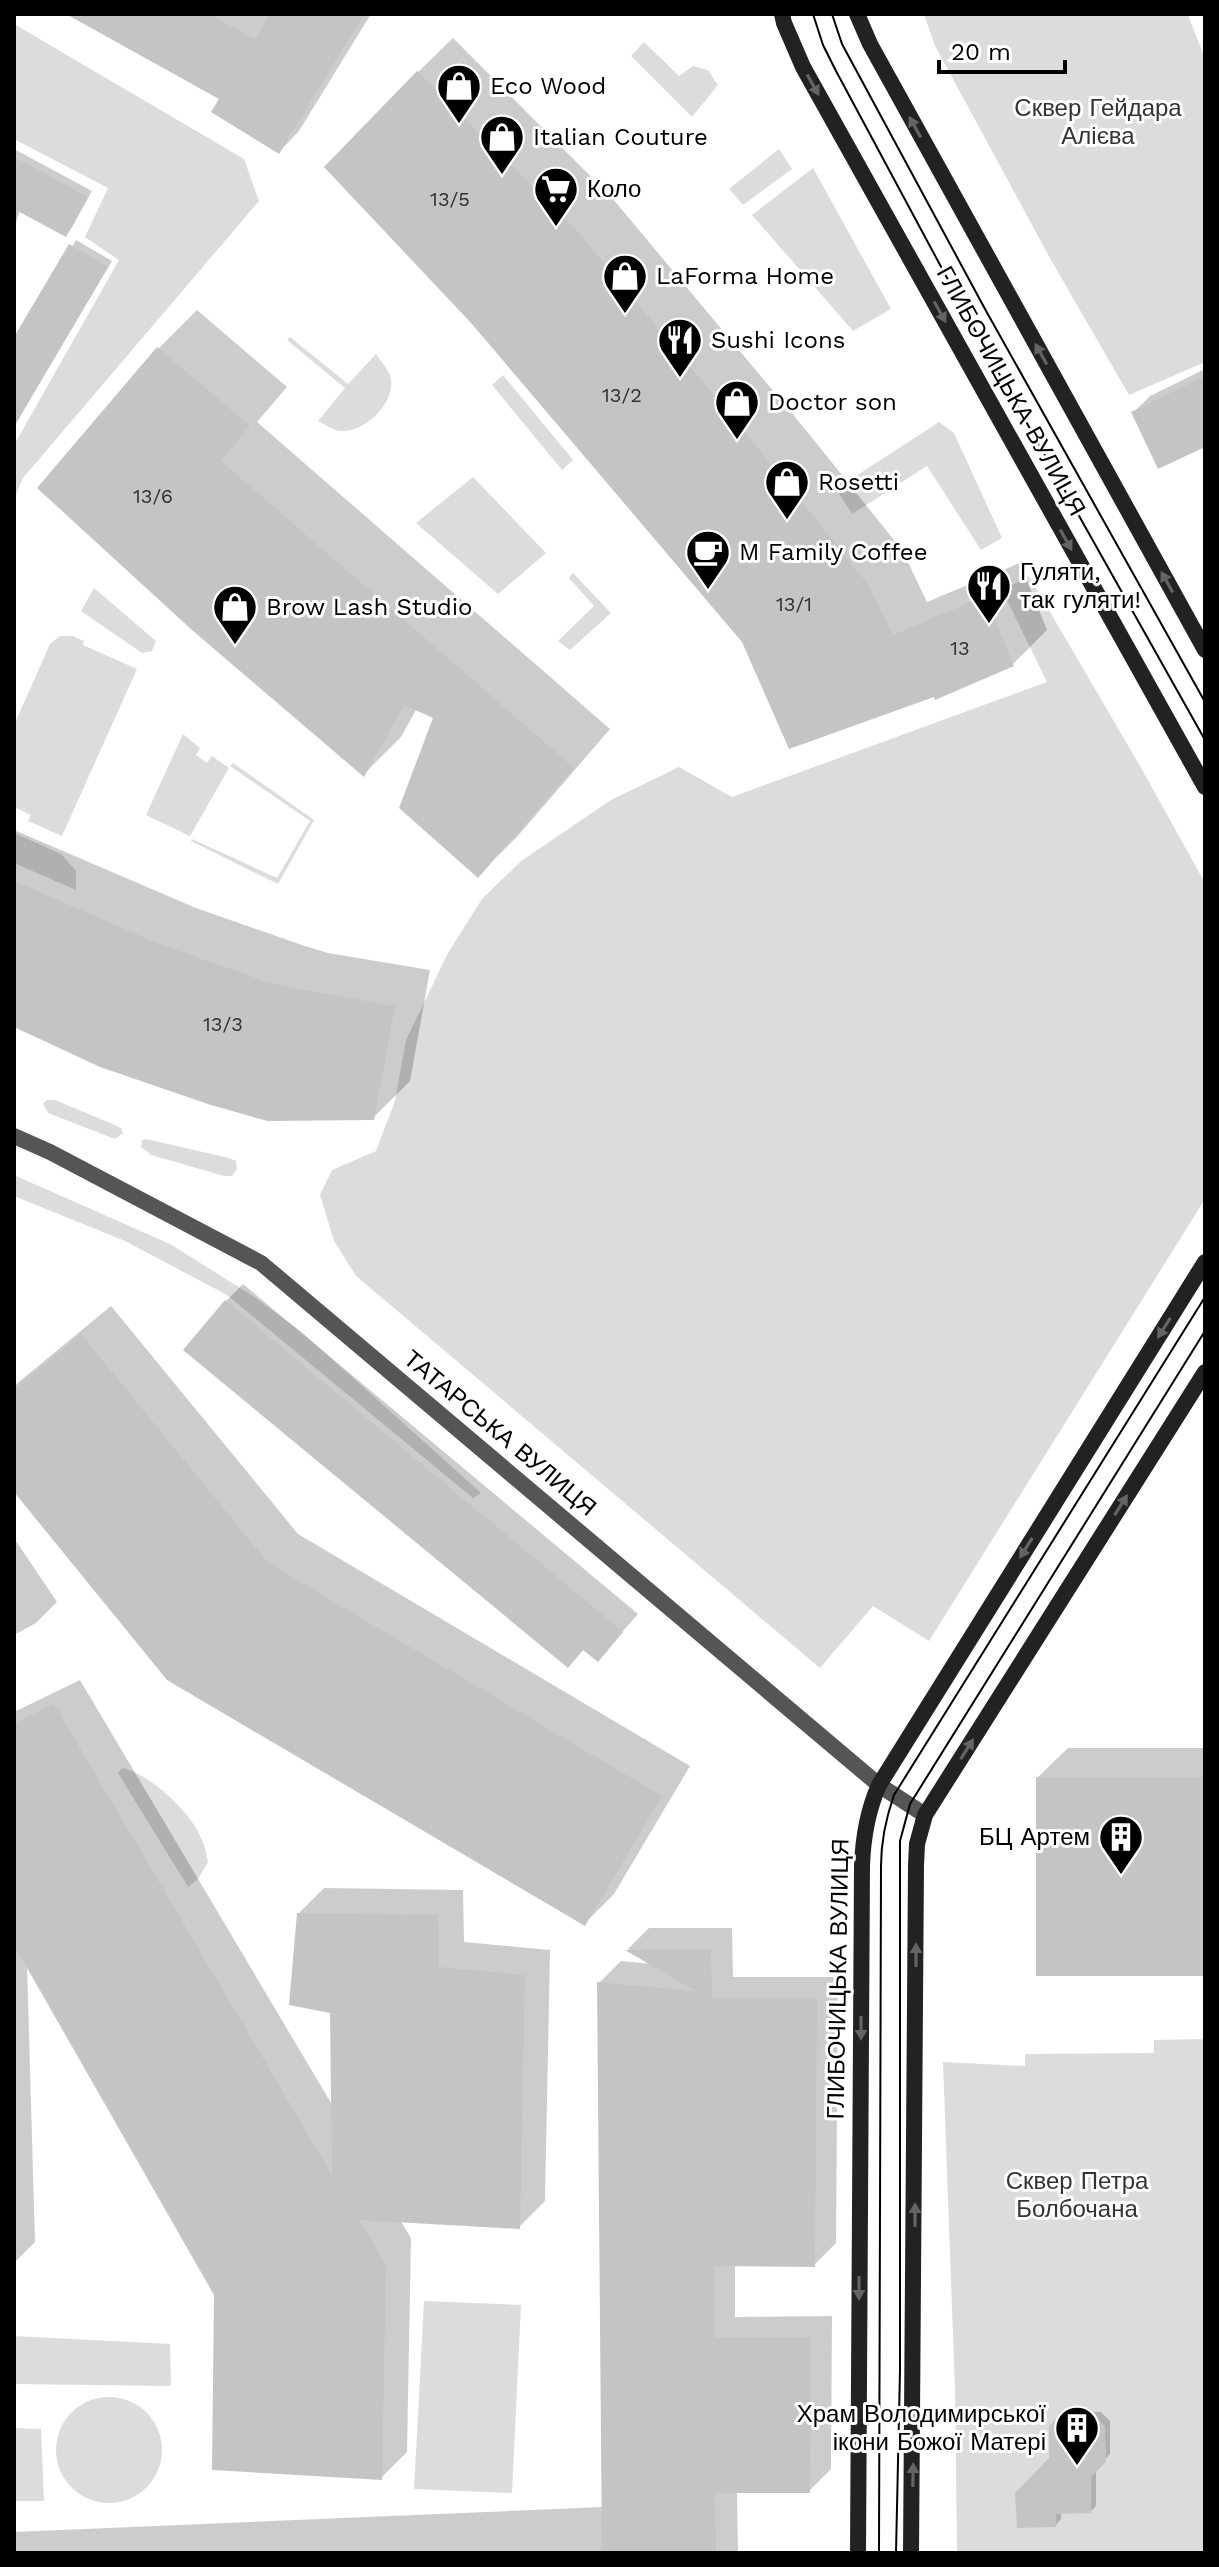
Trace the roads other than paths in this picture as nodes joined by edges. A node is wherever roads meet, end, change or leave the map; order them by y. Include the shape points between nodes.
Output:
1 (782, 14) edge
2 (857, 14) edge
3 (1205, 650) edge
4 (1205, 787) edge
5 (14, 1136) edge
6 (1205, 1262) edge
7 (1205, 1372) edge
8 (879, 1785) junction
9 (925, 1815) junction
10 (858, 2553) edge
11 (911, 2553) edge

1 -> 4 main road, ГЛИБОЧИЦЬКА ВУЛИЦЯ via 803,67
3 -> 2 main road, ГЛИБОЧИЦЬКА ВУЛИЦЯ
5 - 8 street, ТАТАРСЬКА ВУЛИЦЯ via 261,1263
6 -> 8 main road, ГЛИБОЧИЦЬКА ВУЛИЦЯ
9 -> 7 main road
8 - 9 street, ТАТАРСЬКА ВУЛИЦЯ
8 -> 10 main road, ГЛИБОЧИЦЬКА ВУЛИЦЯ via 863,1835 862,1866
11 -> 9 main road via 916,1865

